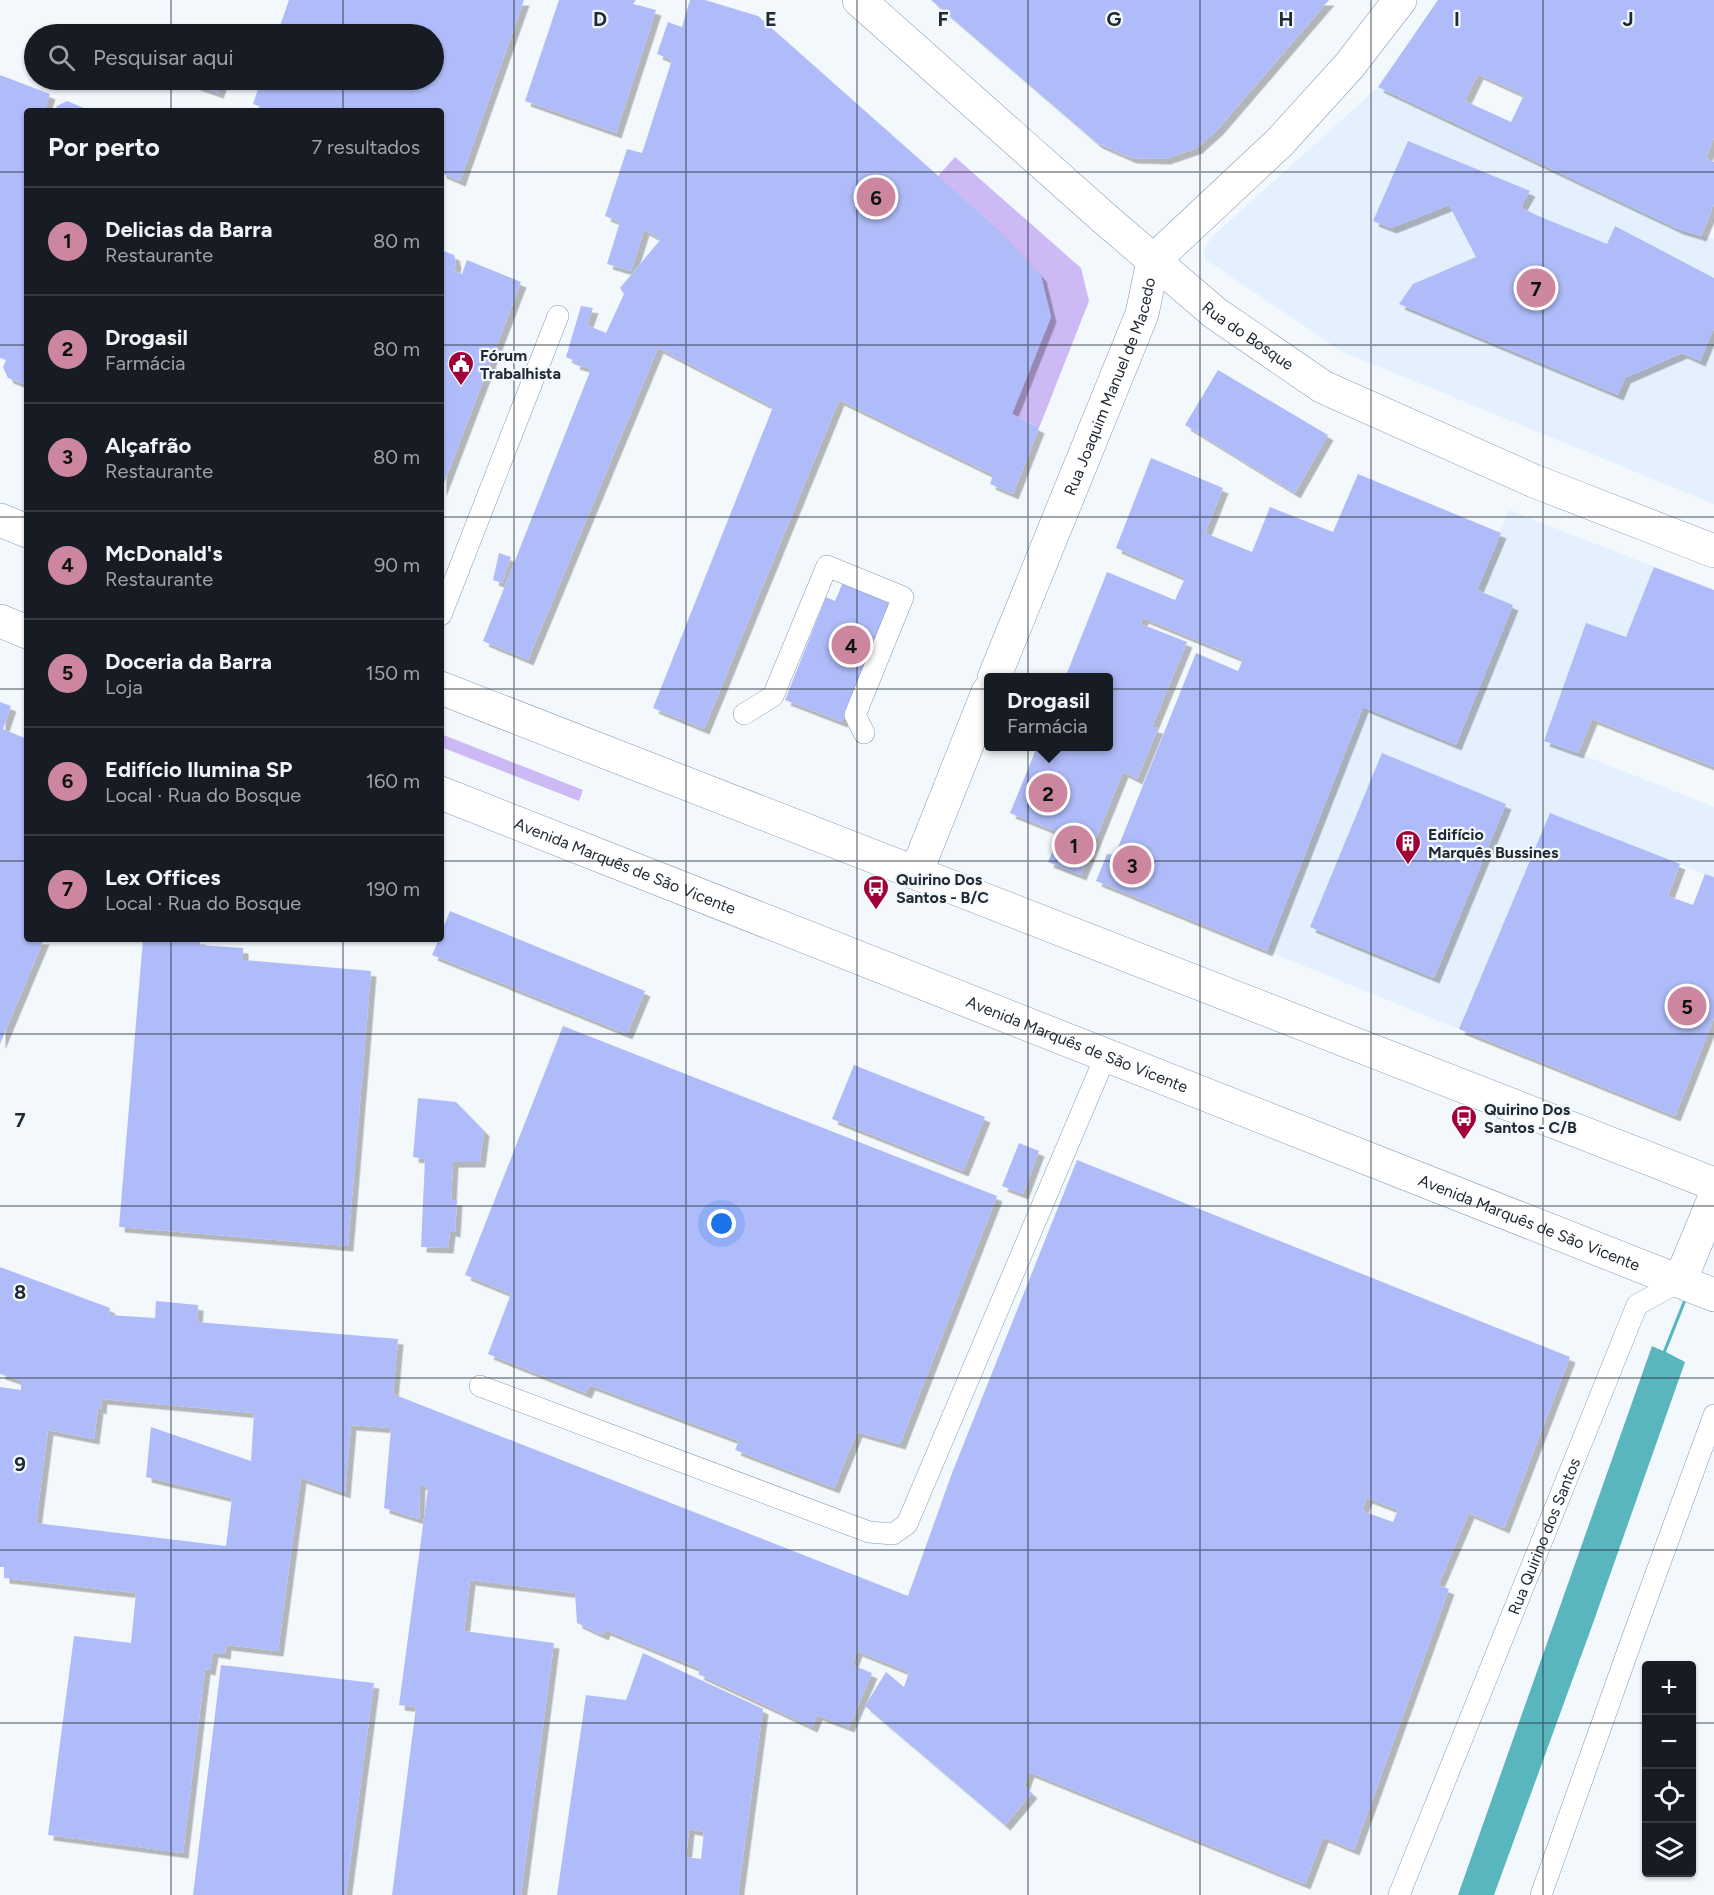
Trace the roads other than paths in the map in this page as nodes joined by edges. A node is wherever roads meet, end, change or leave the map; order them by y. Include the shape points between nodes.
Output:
1 (859, 0) edge
2 (1400, 0) edge
3 (1153, 261) junction
4 (558, 316) dead end
5 (0, 520) edge
6 (24, 530) edge
7 (1714, 551) edge
8 (444, 607) edge
9 (0, 621) edge
10 (24, 631) edge
11 (996, 673) edge
12 (444, 689) edge
13 (984, 702) edge
14 (744, 714) dead end
15 (864, 733) dead end
16 (444, 794) edge
17 (916, 873) junction
18 (1106, 1054) junction
19 (1714, 1184) edge
20 (1714, 1199) edge
21 (1680, 1281) junction
22 (1714, 1295) edge
23 (480, 1386) dead end
24 (1714, 1415) edge
25 (1399, 1895) edge
26 (1541, 1895) edge

1 - 3 main road, Rua do Bosque
2 - 3 main road, Rua Joaquim Manuel de Macedo via 1349,66 1280,142
3 - 7 main road, Rua do Bosque via 1215,313 1323,387 1534,481
3 - 11 main road, Rua Joaquim Manuel de Macedo via 1142,314
4 - 8 lane
5 - 6 main road
9 - 10 main road
12 - 17 main road
13 - 17 main road
14 - 15 lane via 773,696 827,566 903,597 855,715
16 - 18 main road, Avenida Marquês de São Vicente
17 - 19 main road
18 - 21 main road, Avenida Marquês de São Vicente
18 - 23 lane via 907,1524 893,1534 869,1532
20 - 21 main road
21 - 22 main road, Avenida Marquês de São Vicente
21 - 25 lane, Rua Quirino dos Santos via 1637,1305
24 - 26 lane

